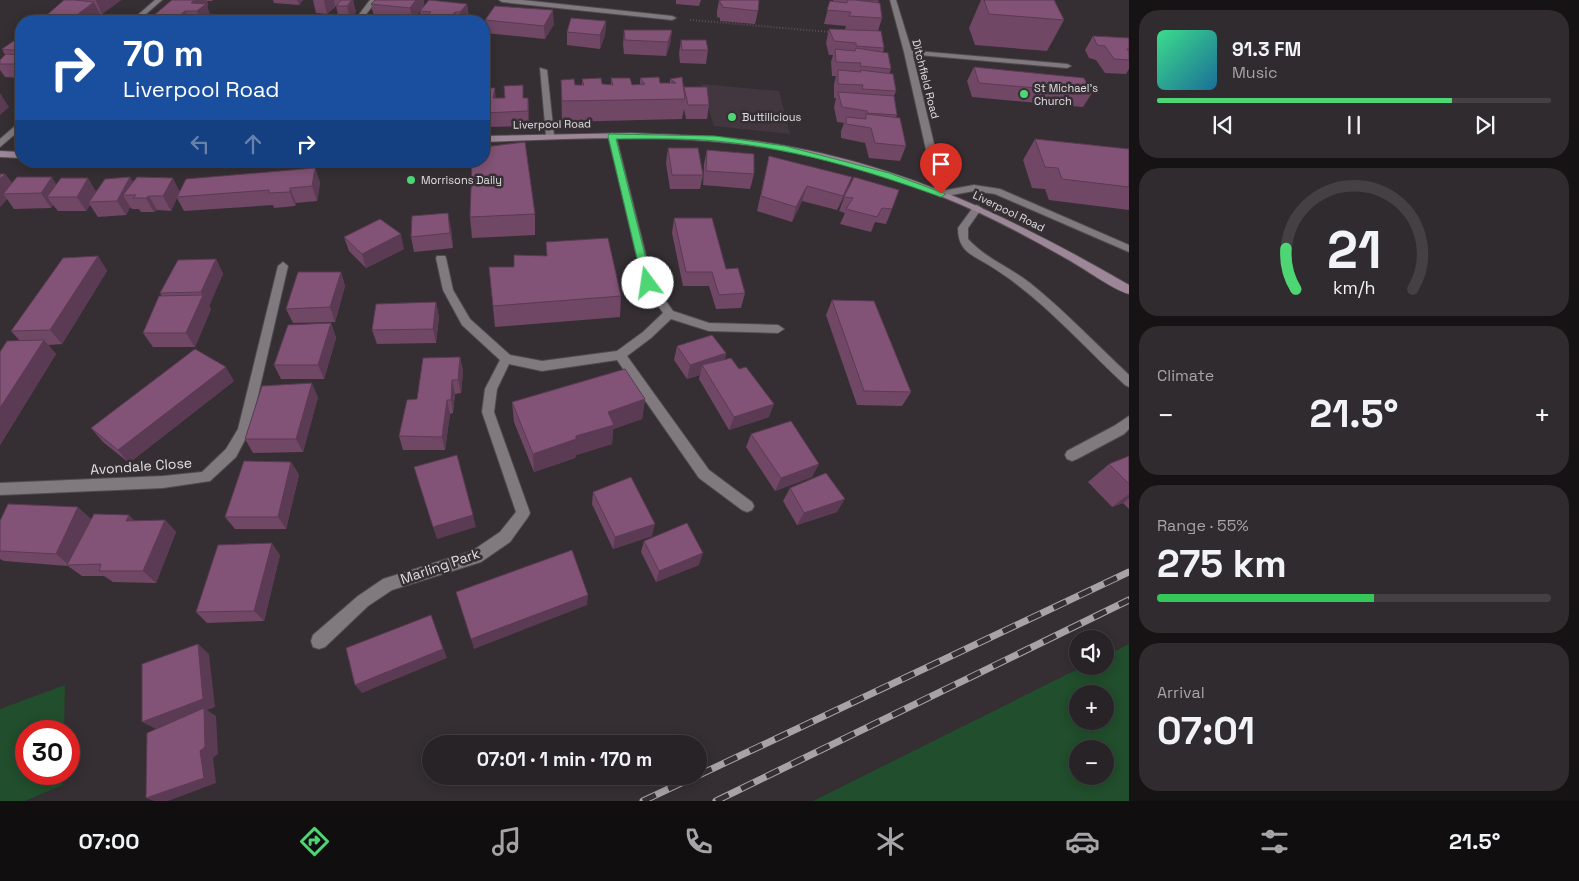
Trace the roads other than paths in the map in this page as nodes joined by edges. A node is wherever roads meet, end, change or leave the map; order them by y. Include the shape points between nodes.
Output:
1 (159, 0) edge
2 (374, 0) edge
3 (502, 0) edge
4 (893, 0) edge
5 (141, 15) edge
6 (362, 15) edge
7 (672, 18) road end
8 (908, 52) junction
9 (1066, 66) dead end
10 (543, 70) dead end
11 (15, 130) edge
12 (550, 135) junction
13 (612, 136) junction
14 (490, 139) edge
15 (0, 144) edge
16 (0, 154) edge
17 (15, 155) edge
18 (941, 194) junction
19 (977, 208) junction
20 (1129, 249) edge
21 (441, 258) dead end
22 (283, 266) dead end
23 (1129, 290) edge
24 (669, 314) junction
25 (778, 329) dead end
26 (620, 355) junction
27 (506, 359) junction
28 (1129, 382) edge
29 (1129, 422) edge
30 (1072, 455) dead end
31 (0, 490) edge
32 (747, 506) dead end
33 (319, 641) dead end

1 - 5 street
2 - 6 street
3 - 7 street
4 - 8 street, Ditchfield Road
8 - 9 street
8 - 18 street, Ditchfield Road
10 - 12 street
11 - 15 street
12 - 13 main road, Liverpool Road
12 - 14 main road, Liverpool Road
13 - 18 main road, Liverpool Road via 715,138 785,148 886,174
13 - 24 street via 648,283
16 - 17 main road
18 - 19 main road, Liverpool Road
18 - 20 street via 974,188 997,191
19 - 23 main road, Liverpool Road via 1064,252
19 - 28 street via 962,228 963,240 973,252 1030,288
21 - 27 street via 448,290 466,322
22 - 31 street, Avondale Close via 244,430 231,453 205,476 163,482
24 - 25 street via 709,327
24 - 26 street
26 - 27 street via 542,366
26 - 32 street via 704,474
27 - 33 street, Marling Park via 492,389 488,412 523,513 505,537 476,556 388,584 363,601
29 - 30 street

